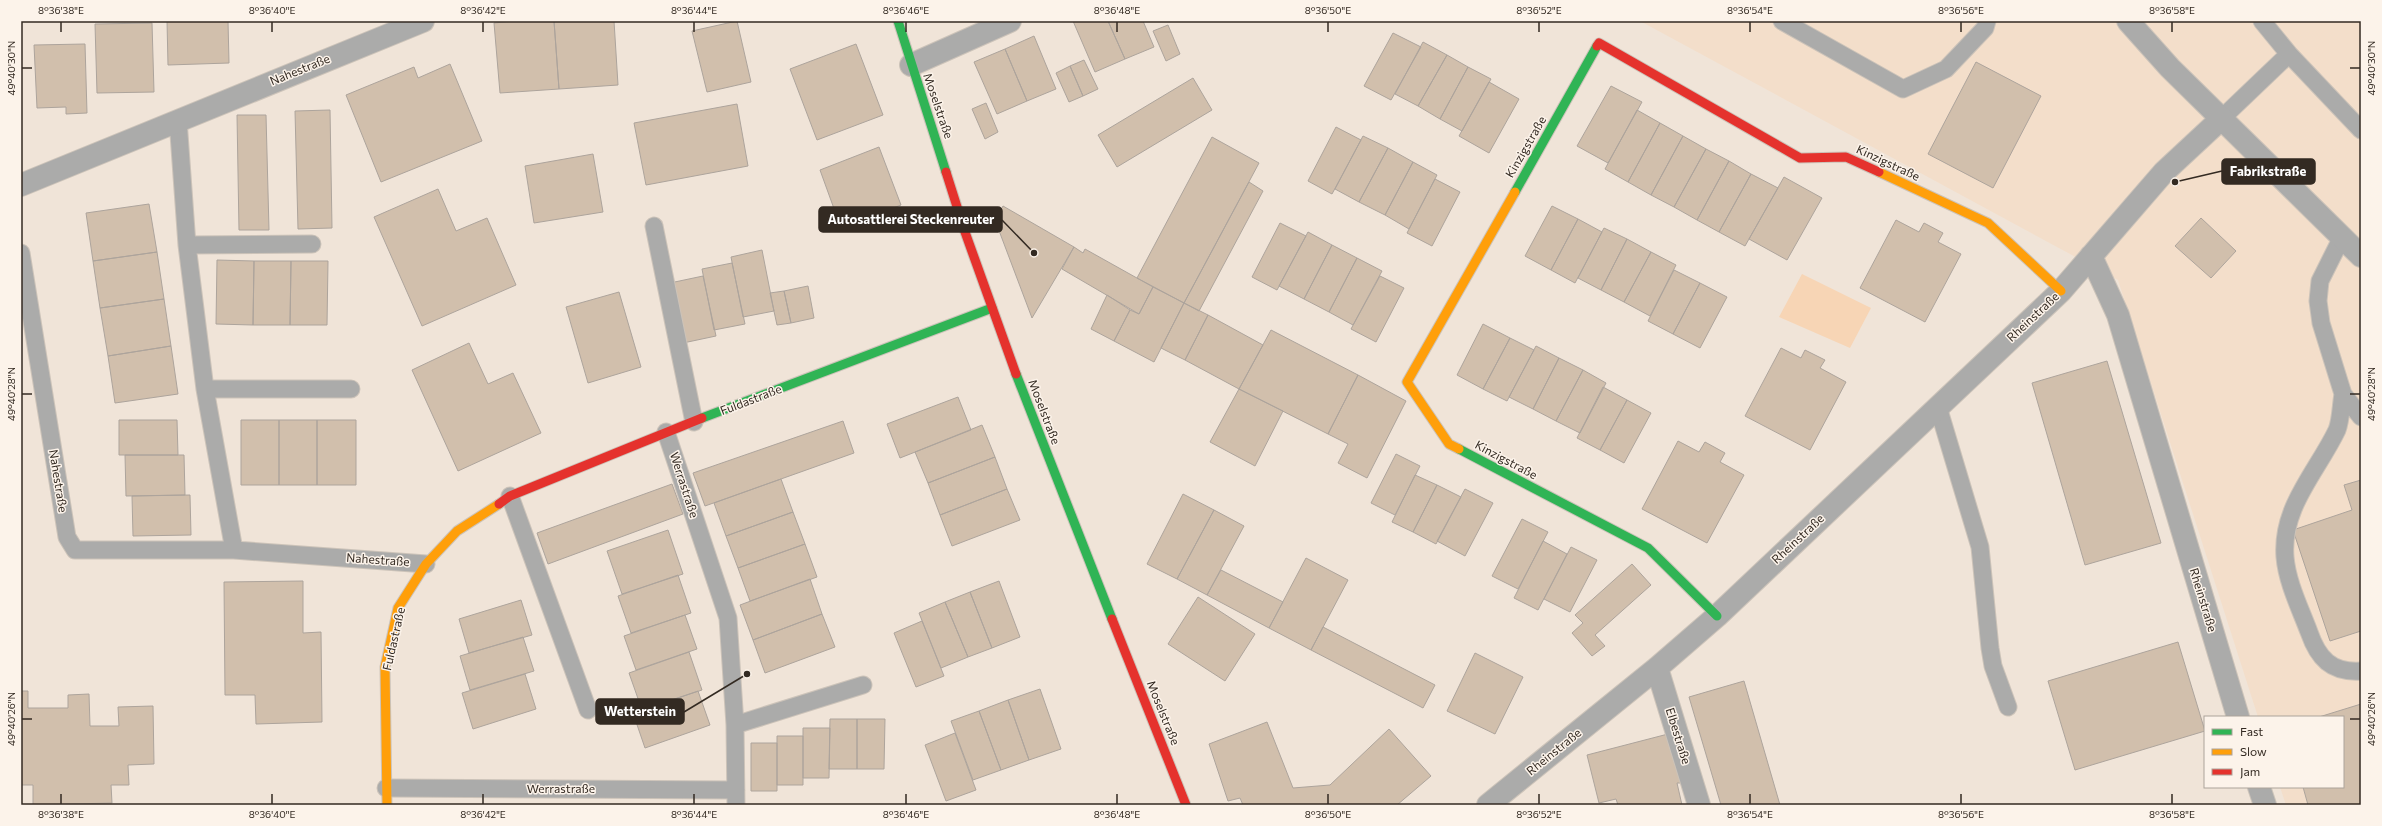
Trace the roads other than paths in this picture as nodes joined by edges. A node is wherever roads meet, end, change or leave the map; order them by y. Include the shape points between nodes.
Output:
1 (424, 21) edge
2 (898, 21) edge
3 (1010, 21) edge
4 (1782, 21) edge
5 (1987, 21) edge
6 (2128, 21) edge
7 (2262, 21) edge
8 (2290, 54) junction
9 (911, 65) junction
10 (2221, 119) junction
11 (178, 120) junction
12 (2361, 130) edge
13 (21, 185) edge
14 (654, 226) dead end
15 (2342, 238) junction
16 (312, 244) dead end
17 (187, 245) junction
18 (21, 253) edge
19 (2092, 256) junction
20 (2361, 256) edge
21 (2061, 291) junction
22 (992, 308) junction
23 (205, 389) junction
24 (351, 389) dead end
25 (2343, 394) junction
26 (1938, 407) junction
27 (2361, 417) edge
28 (694, 422) junction
29 (666, 432) junction
30 (510, 496) junction
31 (234, 550) junction
32 (426, 564) junction
33 (1717, 616) junction
34 (1657, 668) junction
35 (2361, 671) edge
36 (863, 685) dead end
37 (2008, 707) dead end
38 (588, 710) dead end
39 (2238, 716) edge
40 (735, 725) junction
41 (386, 788) junction
42 (2259, 788) edge
43 (736, 798) edge
44 (387, 805) edge
45 (1186, 805) edge
46 (1488, 805) edge
47 (1699, 805) edge
48 (2265, 805) edge

1 - 11 street, Nahestraße
2 - 9 street, Moselstraße
3 - 9 street
4 - 5 lane via 1903,89 1946,69 1985,28
6 - 10 street
7 - 8 lane
8 - 10 lane
8 - 12 lane
9 - 22 street, Moselstraße
10 - 15 street
10 - 19 street, Rheinstraße via 2164,172
11 - 13 street, Nahestraße
11 - 17 lane
14 - 28 lane
15 - 20 street
15 - 25 lane via 2320,281 2318,301 2321,323
16 - 17 lane
17 - 23 lane
18 - 31 lane, Nahestraße via 67,537 75,550
19 - 21 street, Rheinstraße
19 - 39 street, Rheinstraße via 2118,315
21 - 26 street, Rheinstraße
21 - 33 street, Kinzigstraße via 1988,223 1846,157 1800,158 1599,43 1407,382 1449,444 1648,548
22 - 28 street, Fuldastraße
22 - 45 street, Moselstraße via 1026,401
23 - 24 lane
23 - 31 lane
25 - 27 lane
25 - 35 lane via 2337,429 2291,510 2286,528 2285,557 2291,585 2314,646 2329,664 2346,672
26 - 33 street, Rheinstraße
26 - 37 lane via 1980,547 1993,666
28 - 29 street, Fuldastraße
29 - 30 street, Fuldastraße
29 - 40 lane, Werrastraße via 728,618
30 - 32 street, Fuldastraße via 457,532
30 - 38 lane
31 - 32 lane, Nahestraße
32 - 41 street, Fuldastraße via 398,608 385,667
33 - 34 street, Rheinstraße
34 - 46 street, Rheinstraße
34 - 47 street, Elbestraße
36 - 40 lane
40 - 43 lane, Werrastraße
41 - 43 lane, Werrastraße
41 - 44 street, Fuldastraße
42 - 48 street

